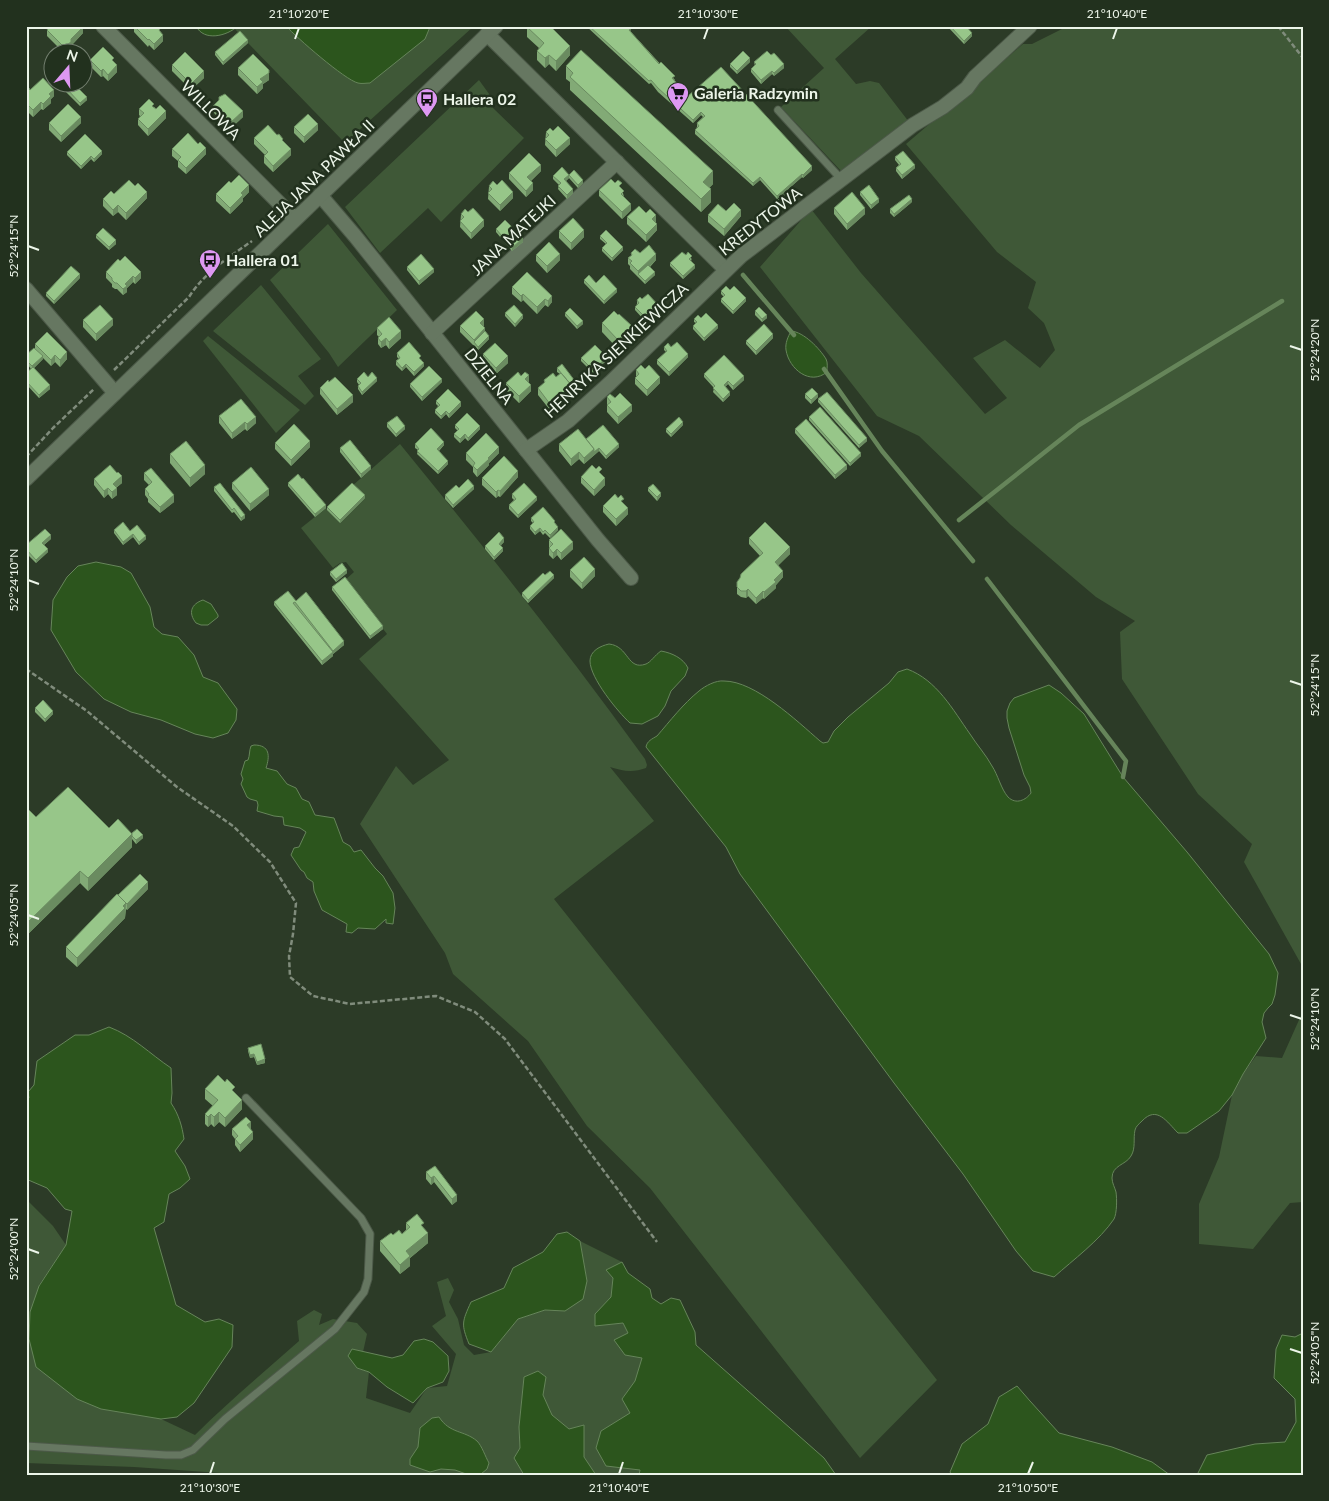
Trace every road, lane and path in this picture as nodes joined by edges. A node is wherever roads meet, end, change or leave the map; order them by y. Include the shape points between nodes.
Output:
1 (102, 26) edge
2 (1030, 26) edge
3 (1278, 26) edge
4 (492, 30) edge
5 (1303, 58) edge
6 (778, 110) dead end
7 (617, 162) junction
8 (842, 180) junction
9 (320, 195) junction
10 (296, 219) junction
11 (241, 248) dead end
12 (726, 270) junction
13 (26, 289) edge
14 (432, 333) junction
15 (109, 374) dead end
16 (99, 384) dead end
17 (116, 393) junction
18 (526, 450) junction
19 (26, 457) edge
20 (26, 479) edge
21 (631, 578) dead end
22 (26, 670) edge
23 (246, 1098) dead end
24 (657, 1242) dead end
25 (26, 1446) edge

1 - 10 street, WILLOWA
2 - 8 street, KREDYTOWA via 967,88
3 - 5 path
4 - 7 street, KREDYTOWA
4 - 9 street, ALEJA JANA PAWŁA II
6 - 8 lane
7 - 12 street, KREDYTOWA
7 - 14 street, JANA MATEJKI
8 - 12 street, KREDYTOWA
9 - 10 street, ALEJA JANA PAWŁA II
9 - 14 street, DZIELNA
10 - 17 street, ALEJA JANA PAWŁA II
11 - 15 path via 228,256
12 - 18 street, HENRYKA SIENKIEWICZA via 596,396 568,421
13 - 17 street
14 - 18 street, DZIELNA
16 - 19 path
17 - 20 street, ALEJA JANA PAWŁA II
18 - 21 street, DZIELNA
22 - 24 path via 87,712 177,787 233,826 270,862 296,903 289,956 290,977 313,996 350,1004 436,996 475,1012 505,1039
23 - 25 lane via 361,1218 370,1234 368,1279 364,1292 336,1330 225,1419 193,1450 181,1455 166,1455

